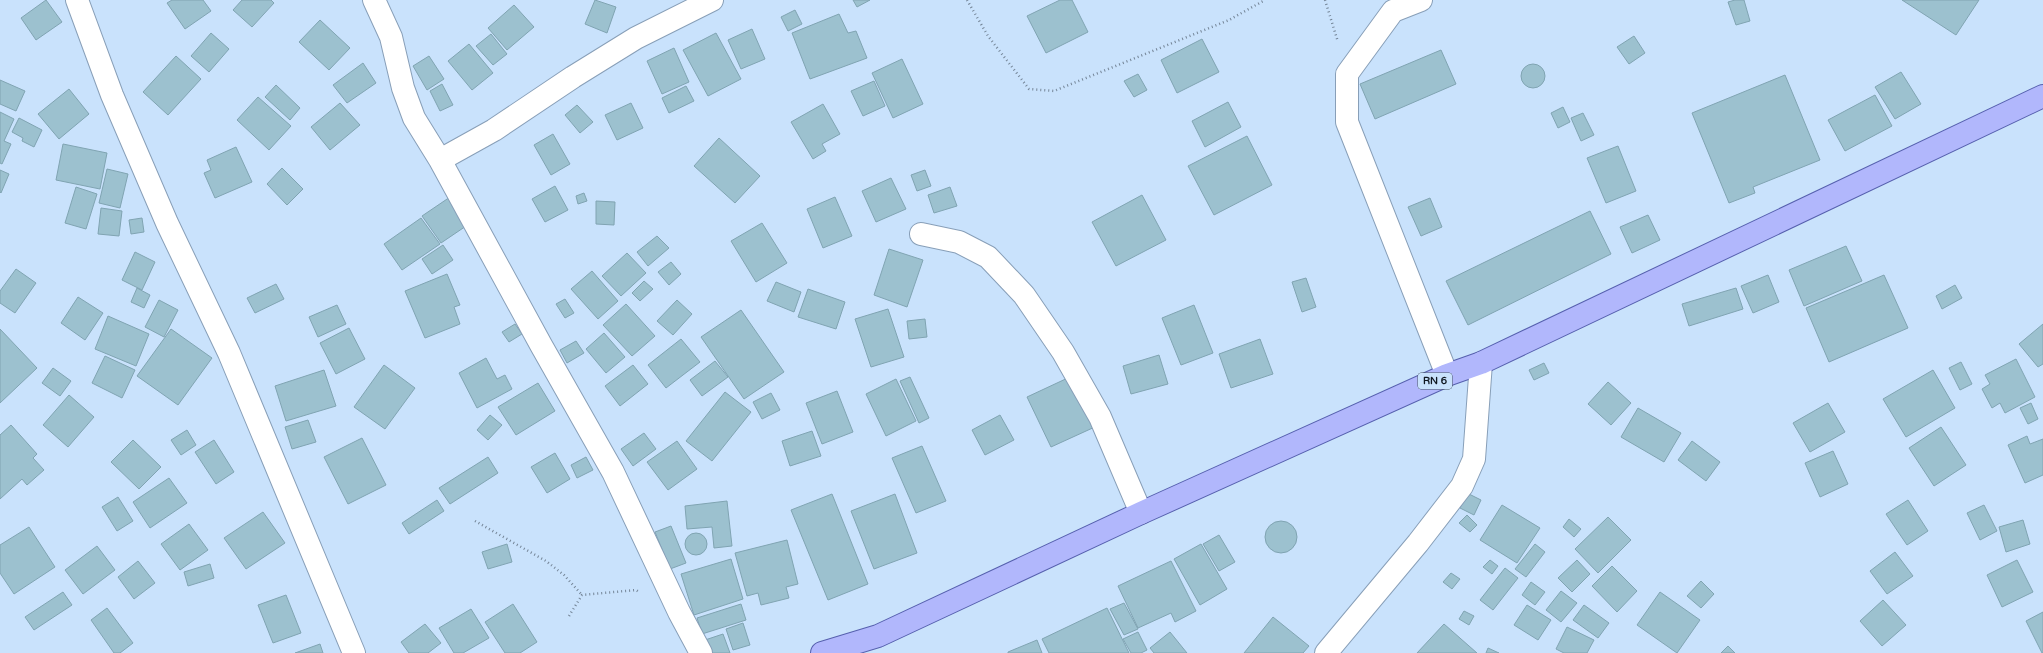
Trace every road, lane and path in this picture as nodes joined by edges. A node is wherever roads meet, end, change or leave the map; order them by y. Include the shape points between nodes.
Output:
1 (77, 0) edge
2 (374, 0) edge
3 (712, 0) edge
4 (967, 0) edge
5 (1265, 0) edge
6 (1325, 0) edge
7 (1421, 0) edge
8 (1347, 74) junction
9 (2043, 96) edge
10 (440, 160) junction
11 (921, 234) dead end
12 (1481, 363) junction
13 (1448, 376) junction
14 (1141, 513) junction
15 (475, 521) dead end
16 (642, 593) dead end
17 (582, 595) junction
18 (569, 616) dead end
19 (354, 653) edge
20 (702, 653) edge
21 (822, 653) edge
22 (1326, 653) edge

1 - 19 street via 112,95 167,223 229,353
2 - 10 street via 391,37 403,88 414,118
3 - 10 street via 636,38 494,130
4 - 5 path via 988,36 1030,89 1054,91 1229,20
6 - 8 path
7 - 8 street via 1393,10
8 - 13 street via 1347,122
9 - 12 main road, RN 6
10 - 20 street via 613,472 679,612
11 - 14 street via 959,242 988,257 1024,295 1063,352 1100,417
12 - 13 main road, RN 6
12 - 22 street via 1474,459 1462,486
13 - 14 main road, RN 6
14 - 21 main road, RN 6 via 878,636
15 - 17 path via 546,561 564,575
16 - 17 path via 636,590
17 - 18 path

